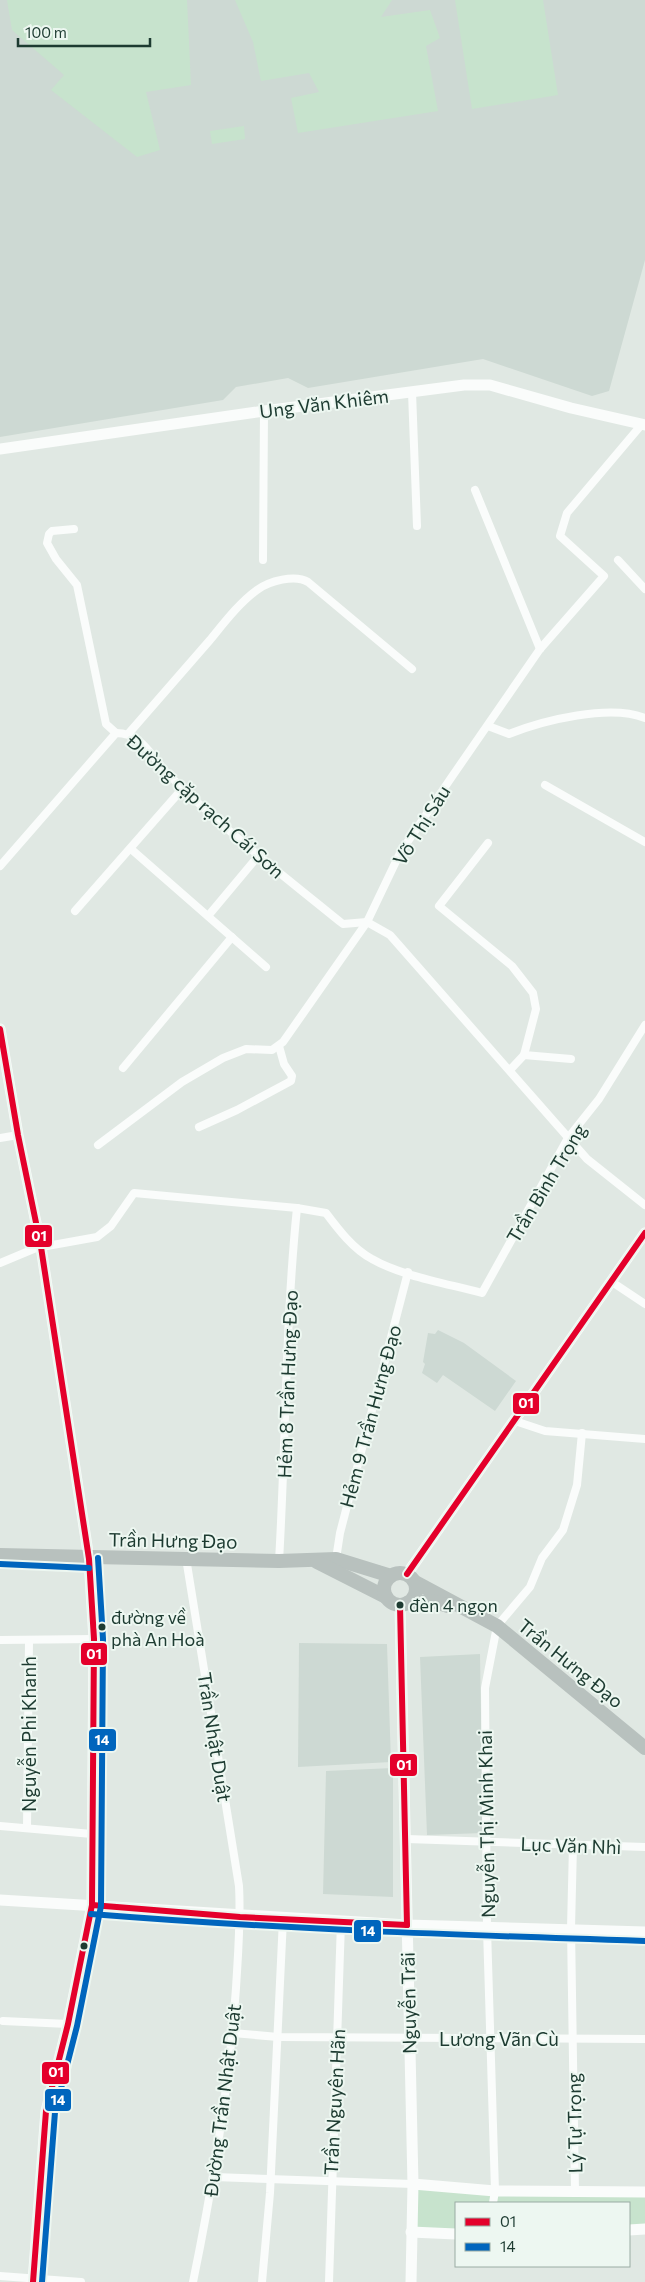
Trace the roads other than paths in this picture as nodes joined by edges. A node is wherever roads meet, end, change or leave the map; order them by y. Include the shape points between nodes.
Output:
1 (412, 392) junction
2 (264, 411) junction
3 (643, 425) edge
4 (0, 449) edge
5 (475, 490) dead end
6 (417, 526) dead end
7 (74, 529) dead end
8 (263, 560) dead end
9 (618, 560) dead end
10 (645, 589) edge
11 (540, 649) junction
12 (412, 669) dead end
13 (645, 718) edge
14 (488, 726) junction
15 (116, 733) junction
16 (129, 733) junction
17 (545, 785) dead end
18 (182, 788) junction
19 (645, 842) edge
20 (488, 843) dead end
21 (131, 849) junction
22 (259, 855) junction
23 (0, 866) edge
24 (75, 911) dead end
25 (208, 916) junction
26 (368, 922) junction
27 (232, 937) junction
28 (266, 967) dead end
29 (645, 1025) edge
30 (0, 1029) edge
31 (280, 1046) junction
32 (524, 1055) junction
33 (571, 1059) dead end
34 (123, 1068) dead end
35 (4, 1070) edge
36 (510, 1070) junction
37 (199, 1127) dead end
38 (18, 1135) junction
39 (0, 1138) edge
40 (568, 1138) junction
41 (98, 1145) dead end
42 (645, 1204) edge
43 (297, 1208) junction
44 (645, 1233) edge
45 (41, 1247) junction
46 (0, 1263) edge
47 (408, 1272) junction
48 (612, 1282) junction
49 (645, 1304) edge
50 (515, 1421) junction
51 (582, 1433) junction
52 (645, 1439) edge
53 (0, 1555) edge
54 (186, 1558) junction
55 (89, 1559) junction
56 (336, 1559) junction
57 (279, 1561) junction
58 (316, 1561) junction
59 (391, 1576) junction
60 (411, 1578) junction
61 (386, 1597) junction
62 (403, 1604) junction
63 (497, 1626) junction
64 (94, 1639) junction
65 (0, 1640) edge
66 (29, 1641) junction
67 (645, 1748) edge
68 (0, 1826) edge
69 (27, 1828) junction
70 (92, 1834) junction
71 (407, 1839) junction
72 (487, 1842) junction
73 (573, 1845) junction
74 (645, 1847) edge
75 (0, 1900) edge
76 (92, 1905) junction
77 (240, 1917) junction
78 (284, 1919) junction
79 (341, 1922) junction
80 (407, 1925) junction
81 (571, 1928) junction
82 (487, 1929) junction
83 (645, 1932) edge
84 (3, 2021) dead end
85 (68, 2024) junction
86 (233, 2033) junction
87 (278, 2037) junction
88 (338, 2037) junction
89 (408, 2037) junction
90 (492, 2038) junction
91 (573, 2039) junction
92 (645, 2039) edge
93 (214, 2177) junction
94 (270, 2180) junction
95 (331, 2182) junction
96 (413, 2184) junction
97 (495, 2191) junction
98 (575, 2191) junction
99 (645, 2192) edge
100 (493, 2202) edge
101 (645, 2229) edge
102 (630, 2230) edge
103 (411, 2232) junction
104 (455, 2234) edge
105 (0, 2276) edge
106 (33, 2280) edge
107 (81, 2282) edge
108 (193, 2282) edge
109 (262, 2282) edge
110 (329, 2282) edge
111 (411, 2282) edge

1 - 2 street, Ung Văn Khiêm
1 - 3 street, Ung Văn Khiêm via 490,385
1 - 6 street
2 - 4 street, Ung Văn Khiêm
2 - 8 street
3 - 11 street, Võ Thị Sáu via 567,513 560,536 604,576
5 - 11 street
7 - 15 street via 52,532 47,543 77,585 106,724
9 - 10 street
11 - 14 street, Võ Thị Sáu
12 - 16 street via 308,582 290,578 264,586 254,593
13 - 14 street via 624,712 599,714 539,722 509,734
14 - 26 street, Võ Thị Sáu via 400,853
15 - 16 street, Đường cặp rạch Cái Sơn
15 - 23 street, Đường cặp rạch Cái Sơn
16 - 18 street, Đường cặp rạch Cái Sơn via 149,750
17 - 19 street
18 - 21 street
18 - 22 street, Đường cặp rạch Cái Sơn
20 - 32 street via 439,906 512,966 533,993 536,1009
21 - 24 street
21 - 25 street
22 - 25 street
22 - 26 street, Đường cặp rạch Cái Sơn via 343,924
25 - 27 street
26 - 31 street, Võ Thị Sáu
26 - 36 street via 390,935
27 - 28 street
27 - 34 street
29 - 40 street, Trần Bình Trọng via 599,1099
30 - 35 street
31 - 37 street via 291,1081
31 - 41 street via 272,1050 246,1049 223,1058 182,1082
32 - 33 street
32 - 36 street
35 - 38 street
36 - 40 street
38 - 39 street
38 - 45 street
40 - 42 street via 587,1159
40 - 47 street, Trần Bình Trọng via 482,1293
43 - 45 street via 134,1193 111,1226 97,1237
43 - 47 street via 326,1213 338,1230 371,1259
43 - 57 street, Hẻm 8 Trần Hưng Đạo via 291,1263
44 - 48 street
45 - 46 street
45 - 55 street
47 - 56 street, Hẻm 9 Trần Hưng Đạo via 342,1524
48 - 49 street
48 - 50 street
50 - 51 street via 545,1431
50 - 60 street
51 - 52 street
51 - 63 street via 577,1485 563,1530 542,1558 530,1587
53 - 55 highway, Trần Hưng Đạo
54 - 55 highway, Trần Hưng Đạo
54 - 57 highway, Trần Hưng Đạo
54 - 77 street, Trần Nhật Duật via 239,1886
55 - 64 street
56 - 58 highway, Trần Hưng Đạo
56 - 59 highway, Trần Hưng Đạo
57 - 58 highway, Trần Hưng Đạo
58 - 61 highway, Trần Hưng Đạo
59 - 60 highway via 396,1573
59 - 61 highway via 385,1585
60 - 62 highway via 414,1596
60 - 63 highway, Trần Hưng Đạo
61 - 62 highway
62 - 63 highway, Trần Hưng Đạo via 433,1601
62 - 71 street, Nguyễn Trãi
63 - 67 highway, Trần Hưng Đạo
63 - 72 street, Nguyễn Thị Minh Khai via 485,1688
64 - 66 street
64 - 70 street
65 - 66 street
66 - 69 street, Nguyễn Phi Khanh
68 - 69 street
69 - 70 street
70 - 76 street
71 - 72 street, Lục Văn Nhì
71 - 80 street, Nguyễn Trãi
72 - 73 street, Lục Văn Nhì
72 - 82 street, Nguyễn Thị Minh Khai
73 - 74 street, Lục Văn Nhì
73 - 81 street, Lý Tự Trọng
75 - 76 street
76 - 77 street
76 - 85 street
77 - 78 street
77 - 86 street, Đường Trần Nhật Duật
78 - 79 street
78 - 87 street
79 - 80 street
79 - 88 street, Trần Nguyên Hãn
80 - 82 street
80 - 89 street, Nguyễn Trãi
81 - 82 street
81 - 83 street
81 - 91 street, Lý Tự Trọng
82 - 90 street, Nguyễn Thị Minh Khai
84 - 85 street
85 - 106 street via 46,2111
86 - 87 street, Lương Vãn Cù
86 - 93 street, Đường Trần Nhật Duật
87 - 88 street, Lương Vãn Cù
87 - 94 street
88 - 89 street, Lương Vãn Cù
88 - 95 street, Trần Nguyên Hãn
89 - 90 street, Lương Vãn Cù
89 - 96 street, Nguyễn Trãi
90 - 91 street, Lương Vãn Cù
90 - 97 street, Nguyễn Thị Minh Khai
91 - 92 street, Lương Vãn Cù
91 - 98 street, Lý Tự Trọng
93 - 94 street
93 - 108 street, Đường Trần Nhật Duật
94 - 95 street
94 - 109 street
95 - 96 street
95 - 110 street, Trần Nguyên Hãn
96 - 97 street
96 - 103 street, Nguyễn Trãi
97 - 98 street
97 - 100 street, Nguyễn Thị Minh Khai
98 - 99 street
101 - 102 street
103 - 104 street
103 - 111 street, Nguyễn Trãi
105 - 106 street
106 - 107 street

